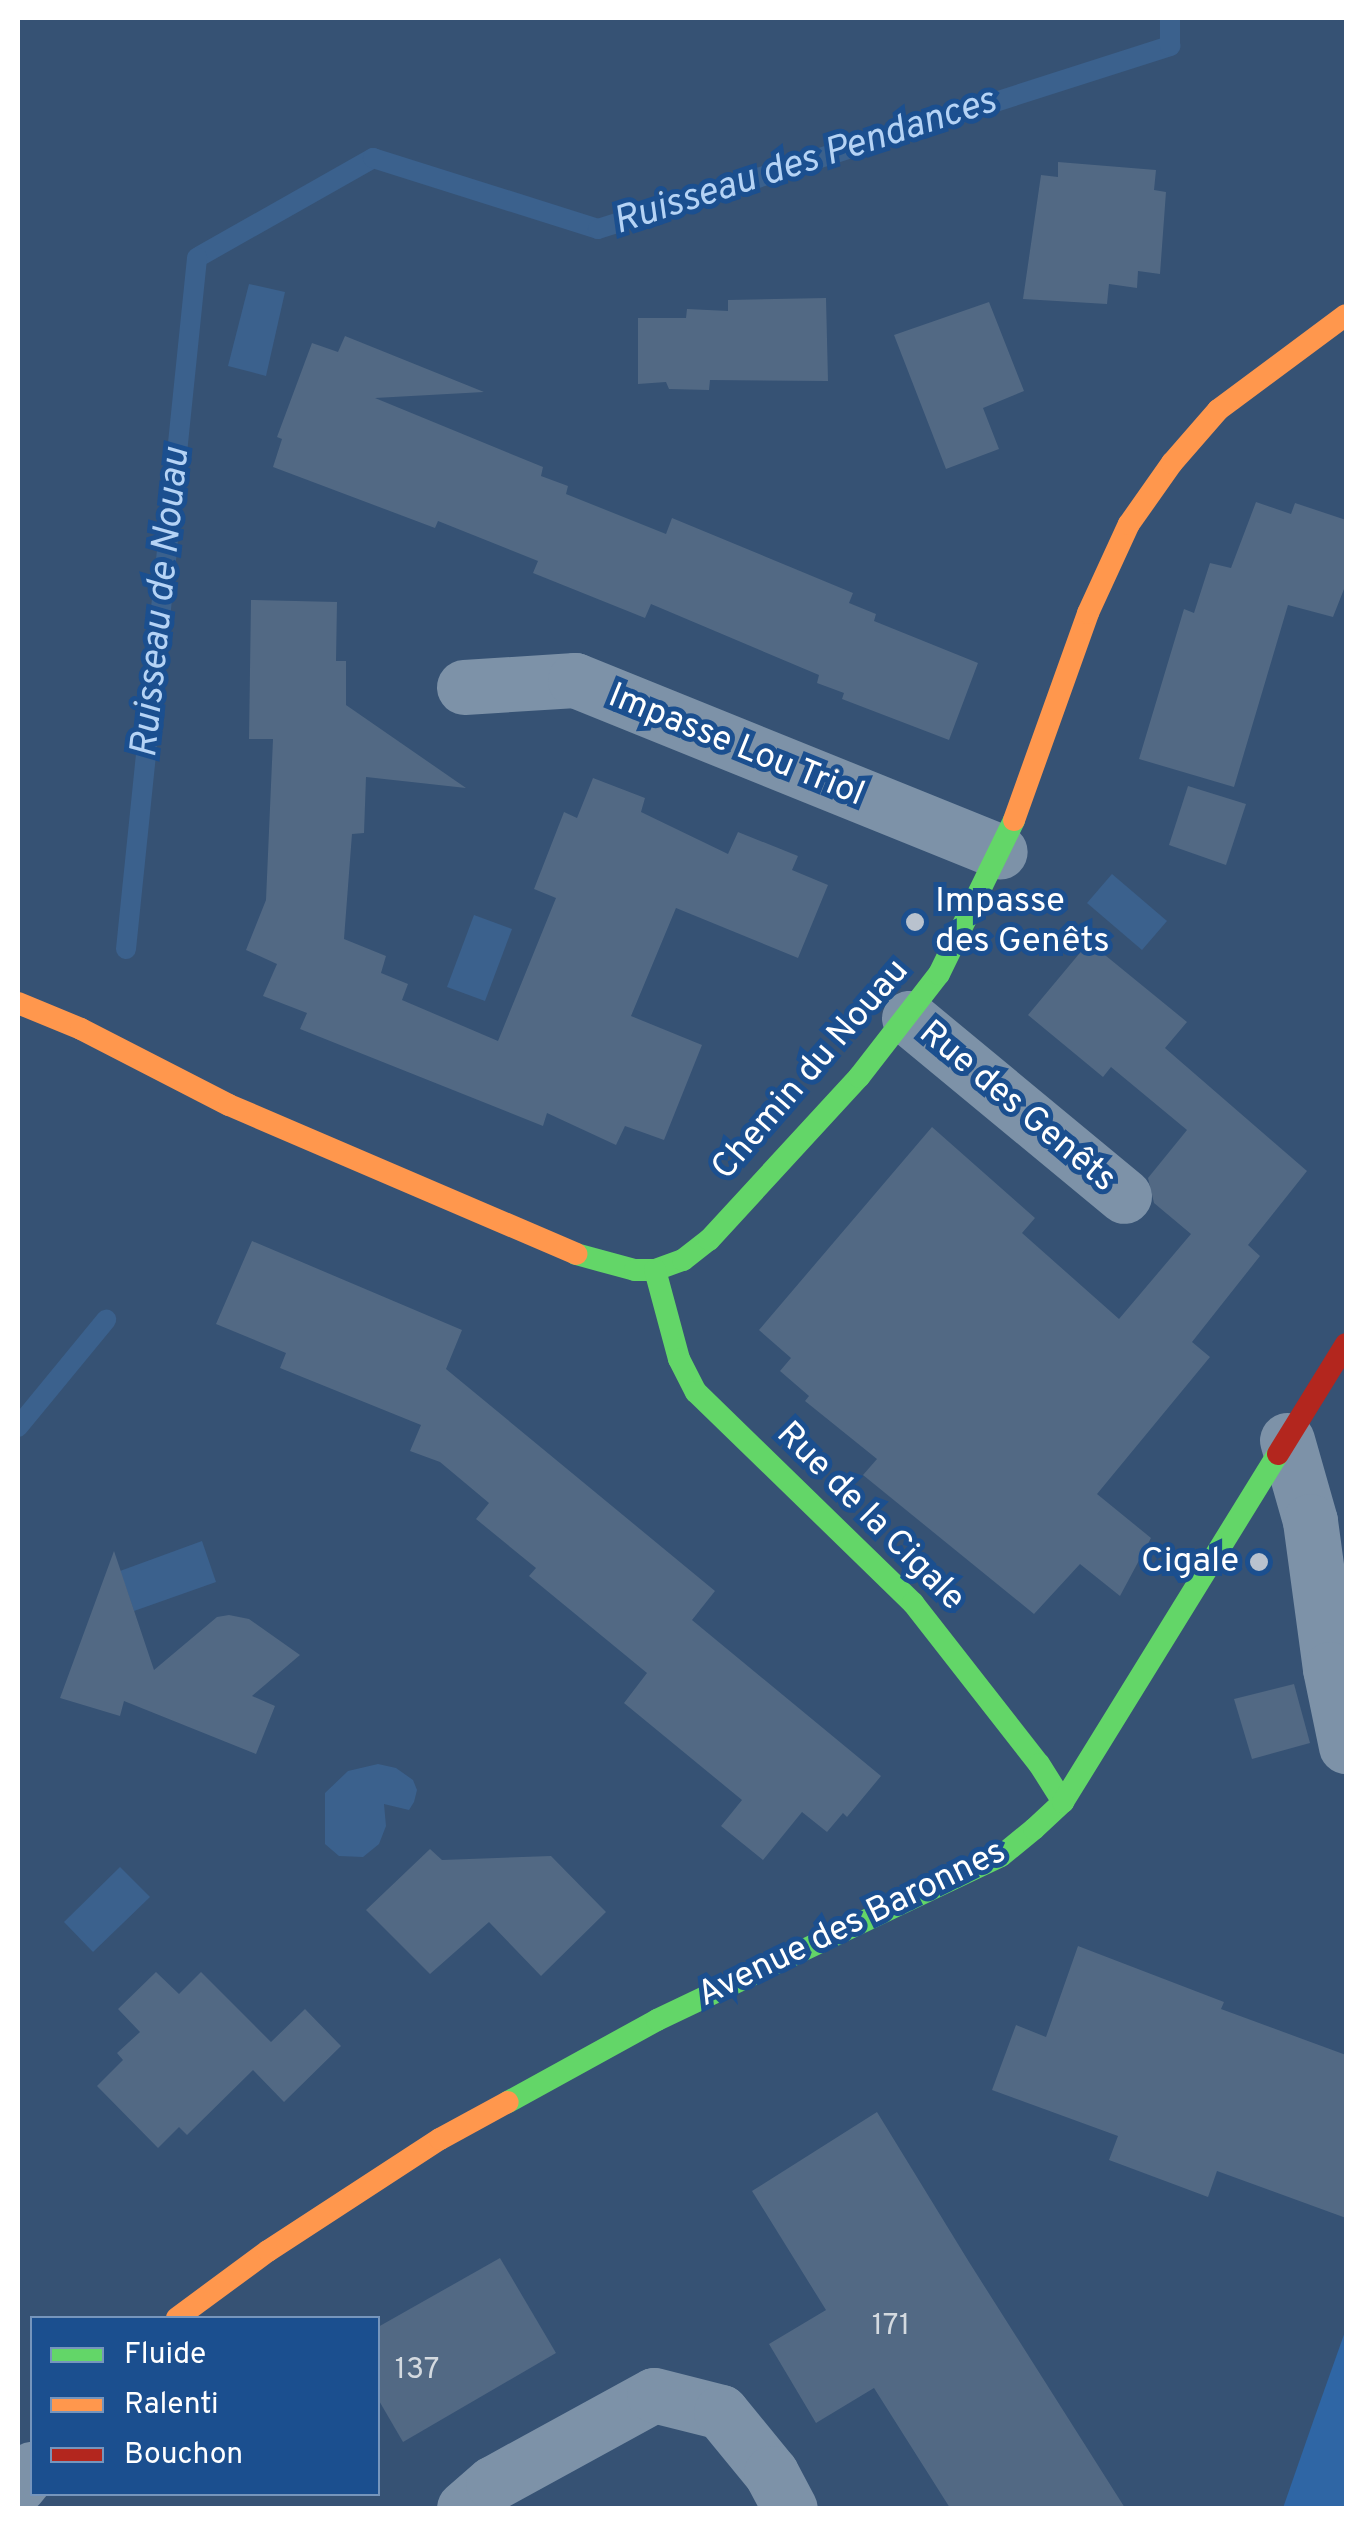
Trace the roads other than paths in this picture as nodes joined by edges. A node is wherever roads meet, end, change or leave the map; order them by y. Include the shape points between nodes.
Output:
1 (1346, 315) edge
2 (464, 686) dead end
3 (1000, 852) junction
4 (18, 1003) edge
5 (909, 1018) junction
6 (1124, 1196) dead end
7 (655, 1270) junction
8 (1346, 1344) edge
9 (1287, 1440) junction
10 (1346, 1746) edge
11 (1063, 1802) junction
12 (179, 2316) edge
13 (464, 2508) edge
14 (790, 2508) edge

1 - 3 street, Chemin du Nouau via 1218,410 1129,524 1106,566 1048,740
2 - 3 street, Impasse Lou Triol via 575,680
3 - 5 street, Chemin du Nouau via 966,926
4 - 7 street via 228,1106 580,1256 616,1268
5 - 6 street, Rue des Genêts
5 - 7 street, Chemin du Nouau via 709,1240
7 - 11 street, Rue de la Cigale via 675,1346 696,1392 913,1603
8 - 9 street, Avenue des Baronnes
9 - 10 street via 1310,1521
9 - 11 street, Avenue des Baronnes
11 - 12 street, Avenue des Baronnes via 1001,1856 657,2020 440,2139
13 - 14 street via 493,2483 654,2395 721,2412 772,2473

